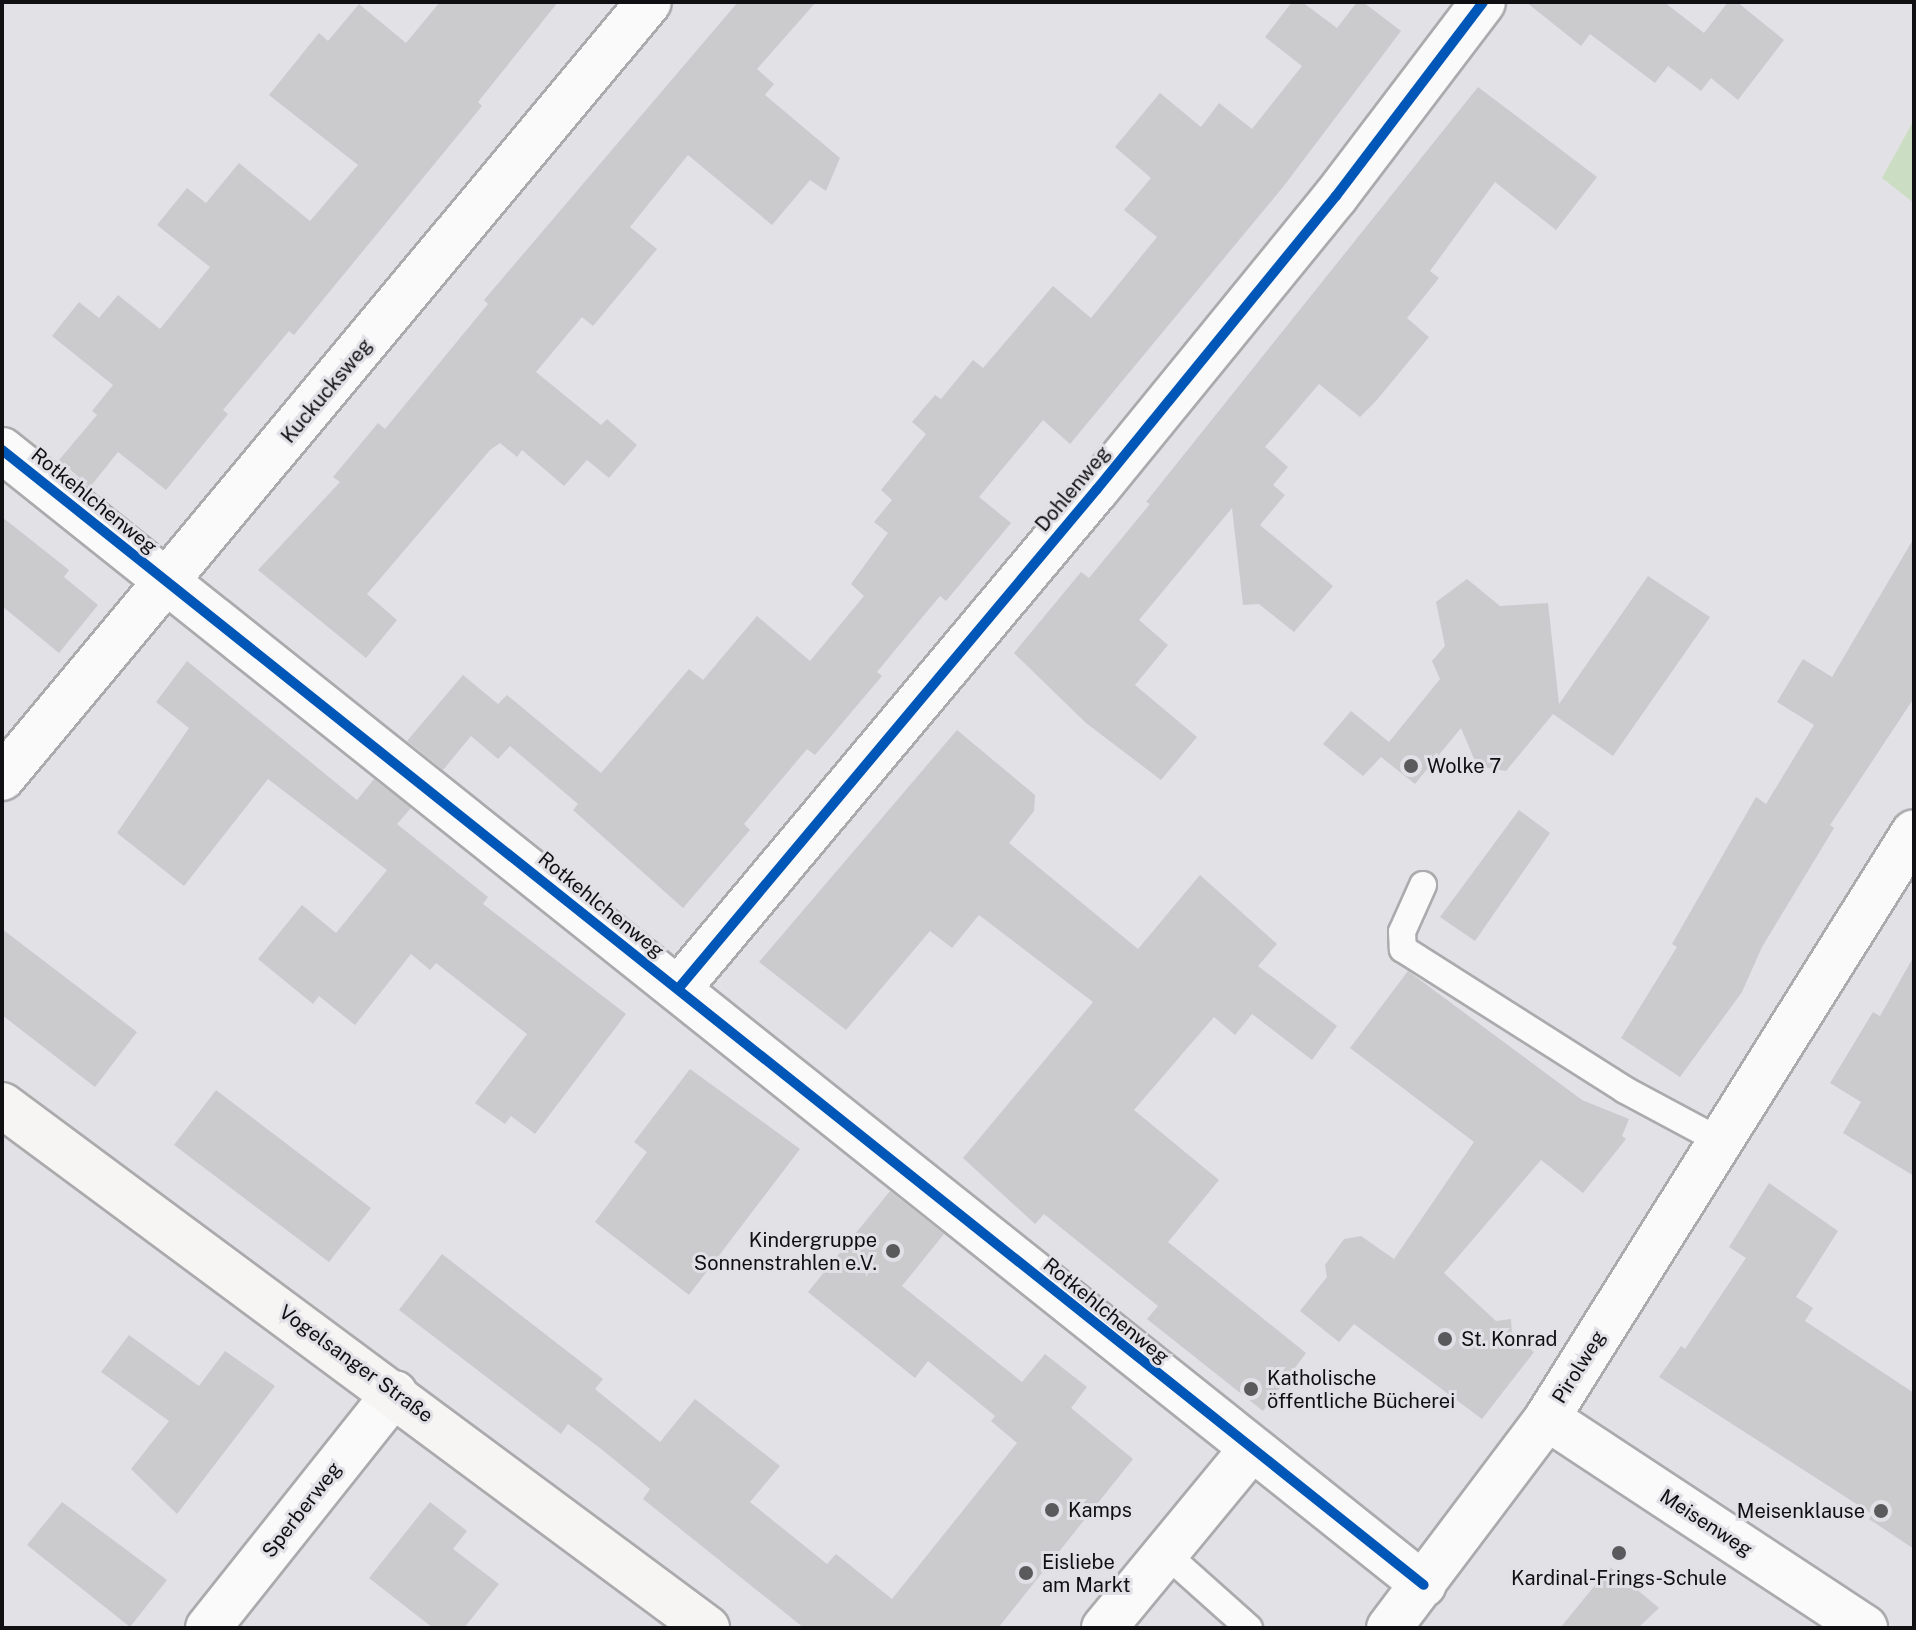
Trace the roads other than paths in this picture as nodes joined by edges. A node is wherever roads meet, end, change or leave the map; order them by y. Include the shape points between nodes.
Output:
1 (649, 2) edge
2 (1483, 2) edge
3 (2, 450) edge
4 (167, 582) junction
5 (2, 778) edge
6 (1914, 832) edge
7 (1423, 885) dead end
8 (678, 989) junction
9 (2, 1105) edge
10 (1722, 1142) junction
11 (395, 1393) junction
12 (1547, 1418) junction
13 (1250, 1451) junction
14 (1164, 1552) junction
15 (1424, 1585) junction
16 (208, 1628) edge
17 (707, 1628) edge
18 (1104, 1628) edge
19 (1249, 1628) edge
20 (1389, 1628) edge
21 (1865, 1628) edge

1 - 4 street, Kuckucksweg
2 - 8 street, Dohlenweg via 1336,196 1107,477
3 - 4 street, Rotkehlchenweg
4 - 5 street, Kuckucksweg
4 - 8 street, Rotkehlchenweg
6 - 10 street, Pirolweg
7 - 10 lane via 1402,932 1403,949 1625,1090
8 - 13 street, Rotkehlchenweg
9 - 11 street, Vogelsanger Straße
10 - 12 street, Pirolweg
11 - 16 street, Sperberweg
11 - 17 street, Vogelsanger Straße
12 - 15 street, Pirolweg
12 - 21 street, Meisenweg
13 - 14 street
13 - 15 street, Rotkehlchenweg
14 - 18 street
14 - 19 lane
15 - 20 street, Pirolweg

